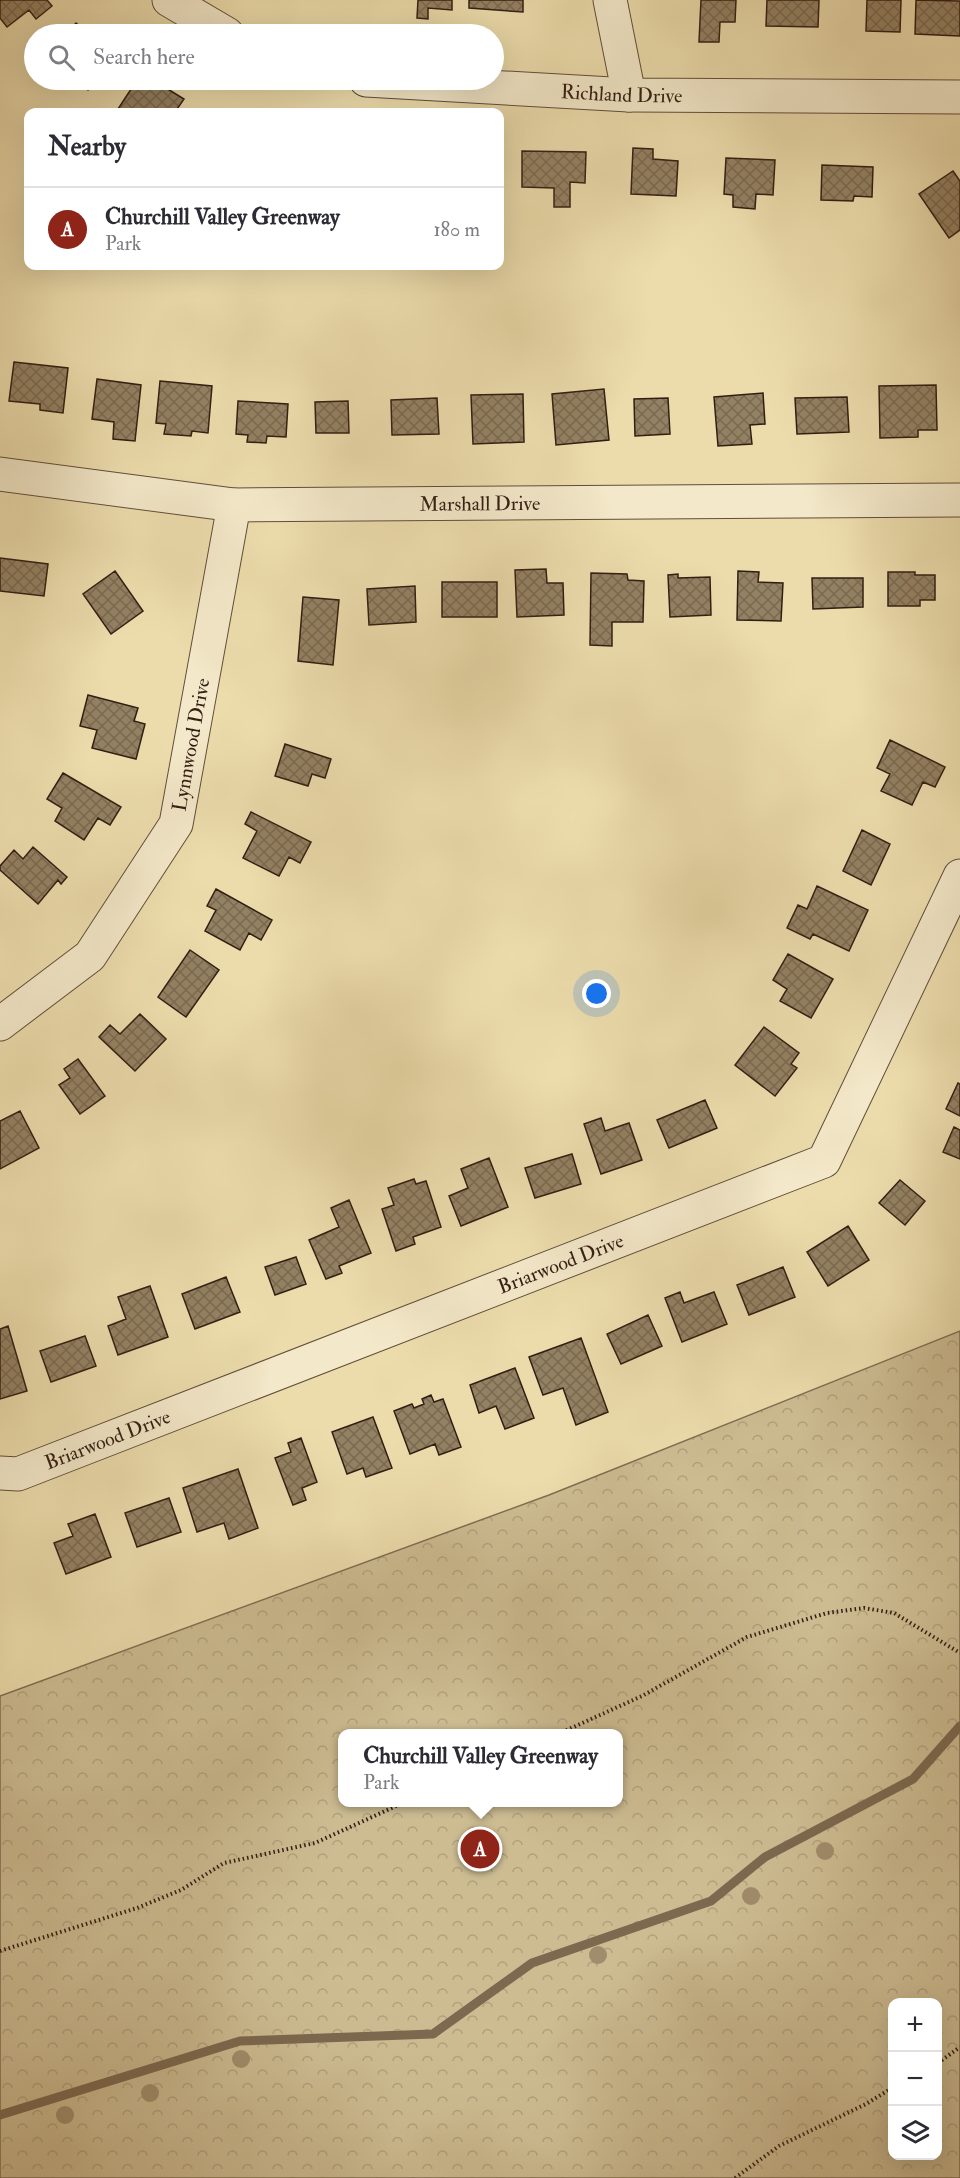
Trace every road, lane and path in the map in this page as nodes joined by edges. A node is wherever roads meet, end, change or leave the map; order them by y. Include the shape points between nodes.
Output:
1 (169, 0) edge
2 (610, 0) edge
3 (210, 24) edge
4 (504, 88) edge
5 (629, 95) junction
6 (960, 97) edge
7 (0, 474) edge
8 (960, 500) edge
9 (234, 505) junction
10 (960, 876) edge
11 (0, 1024) edge
12 (0, 1473) edge
13 (960, 1653) edge
14 (569, 1729) edge
15 (396, 1807) edge
16 (0, 1951) edge
17 (960, 2047) edge
18 (942, 2060) edge
19 (888, 2090) edge
20 (735, 2178) edge

1 - 3 street
2 - 5 street
4 - 5 street, Richland Drive
5 - 6 street, Richland Drive
7 - 9 street, Marshall Drive
8 - 9 street, Marshall Drive
9 - 11 street, Lynnwood Drive via 176,824 90,956
10 - 12 street, Briarwood Drive via 824,1161 18,1474
13 - 14 path via 894,1613 864,1608 827,1613 747,1637 642,1696
15 - 16 path via 315,1843 224,1863 181,1890 137,1908
17 - 18 path
19 - 20 path via 779,2146

